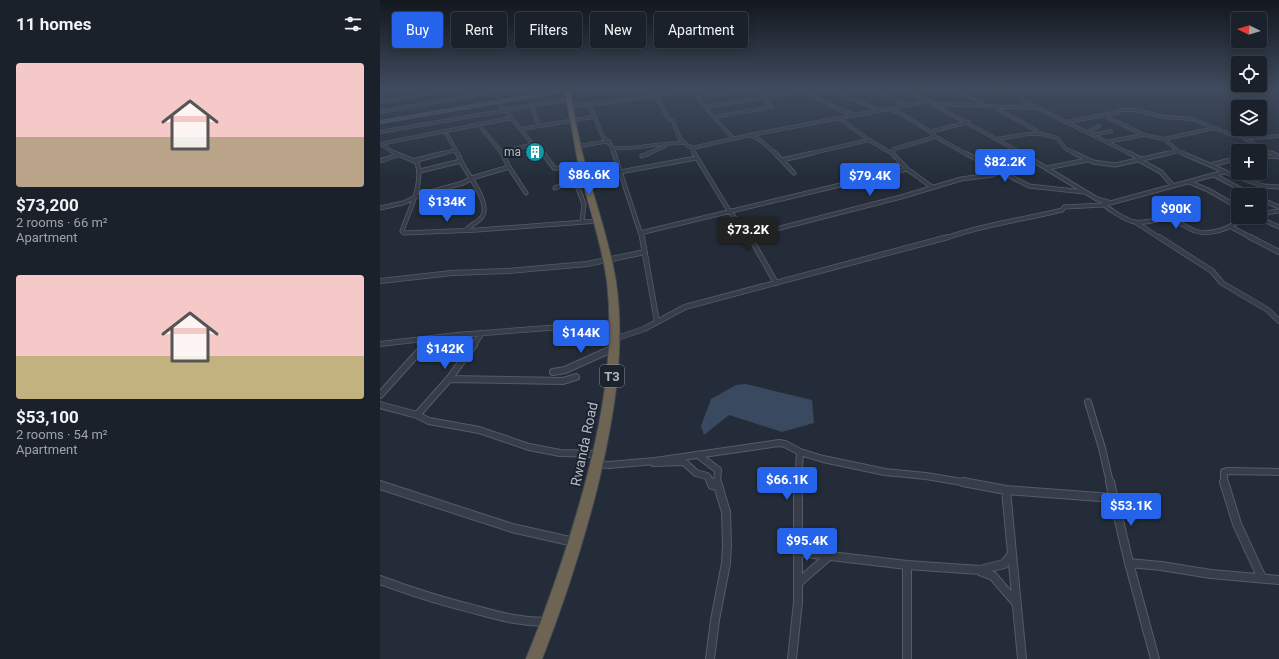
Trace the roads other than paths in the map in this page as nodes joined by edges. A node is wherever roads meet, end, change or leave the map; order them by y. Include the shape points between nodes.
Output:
1 (512, 118) edge
2 (399, 119) edge
3 (455, 119) edge
4 (508, 119) edge
5 (536, 119) edge
6 (582, 119) edge
7 (595, 119) edge
8 (669, 119) edge
9 (717, 119) edge
10 (835, 119) edge
11 (840, 119) edge
12 (908, 119) edge
13 (963, 119) edge
14 (1015, 119) edge
15 (1061, 119) edge
16 (1084, 119) edge
17 (1112, 119) edge
18 (1194, 119) edge
19 (574, 120) junction
20 (380, 122) edge
21 (969, 122) junction
22 (1067, 122) junction
23 (479, 125) junction
24 (539, 126) junction
25 (1099, 126) dead end
26 (1215, 128) junction
27 (521, 129) junction
28 (445, 131) junction
29 (1111, 131) dead end
30 (380, 132) edge
31 (931, 132) junction
32 (1088, 132) junction
33 (1040, 133) junction
34 (1143, 134) junction
35 (1231, 134) edge
36 (750, 135) junction
37 (1093, 135) junction
38 (934, 136) junction
39 (1238, 136) joint
40 (1279, 136) edge
41 (732, 138) junction
42 (929, 139) junction
43 (998, 139) junction
44 (1164, 139) junction
45 (869, 140) junction
46 (942, 140) junction
47 (609, 141) junction
48 (1107, 142) junction
49 (685, 143) junction
50 (380, 144) edge
51 (534, 144) junction
52 (663, 144) junction
53 (579, 146) junction
54 (692, 147) junction
55 (612, 148) junction
56 (456, 150) junction
57 (1178, 151) junction
58 (502, 152) junction
59 (892, 152) junction
60 (398, 154) junction
61 (642, 156) dead end
62 (1279, 156) edge
63 (1267, 157) edge
64 (696, 158) junction
65 (782, 160) junction
66 (1033, 160) junction
67 (1087, 160) junction
68 (1141, 160) junction
69 (1231, 160) edge
70 (380, 161) edge
71 (413, 161) junction
72 (461, 161) junction
73 (1211, 165) junction
74 (509, 167) junction
75 (907, 168) junction
76 (1047, 168) junction
77 (420, 171) junction
78 (578, 171) junction
79 (998, 171) junction
80 (620, 172) junction
81 (1226, 172) junction
82 (794, 173) dead end
83 (1214, 176) junction
84 (472, 178) junction
85 (1189, 182) junction
86 (1173, 186) junction
87 (932, 187) junction
88 (1279, 187) edge
89 (555, 188) dead end
90 (1238, 188) edge
91 (1087, 192) junction
92 (526, 193) dead end
93 (414, 198) junction
94 (1099, 199) junction
95 (1110, 202) junction
96 (1231, 203) edge
97 (1267, 203) edge
98 (1103, 205) junction
99 (380, 208) edge
100 (1278, 209) edge
101 (730, 212) junction
102 (1267, 212) edge
103 (598, 221) junction
104 (1267, 221) edge
105 (582, 222) junction
106 (1135, 222) junction
107 (1236, 224) edge
108 (1279, 226) edge
109 (1231, 227) junction
110 (466, 230) junction
111 (640, 233) junction
112 (749, 236) junction
113 (646, 252) junction
114 (1279, 252) edge
115 (606, 261) junction
116 (380, 281) edge
117 (776, 283) junction
118 (1279, 321) edge
119 (657, 322) junction
120 (614, 323) junction
121 (482, 333) junction
122 (428, 339) junction
123 (380, 344) edge
124 (614, 344) junction
125 (552, 372) dead end
126 (576, 377) dead end
127 (449, 379) junction
128 (380, 395) edge
129 (1088, 402) dead end
130 (380, 404) edge
131 (417, 415) junction
132 (800, 452) junction
133 (698, 455) junction
134 (598, 459) junction
135 (652, 461) junction
136 (1279, 472) edge
137 (380, 485) edge
138 (718, 486) junction
139 (1006, 490) junction
140 (1113, 498) junction
141 (576, 543) junction
142 (797, 552) junction
143 (1011, 554) junction
144 (830, 555) junction
145 (1129, 563) junction
146 (907, 565) junction
147 (980, 570) junction
148 (1262, 578) junction
149 (380, 580) edge
150 (1279, 580) edge
151 (798, 583) junction
152 (1018, 604) junction
153 (549, 622) junction
154 (534, 659) edge
155 (710, 659) edge
156 (792, 659) edge
157 (907, 659) edge
158 (1022, 659) edge
159 (1155, 659) edge

1 - 27 street
2 - 20 street
3 - 30 street
4 - 23 street
5 - 24 street
6 - 19 street
7 - 47 street via 603,137
8 - 49 street via 673,121 680,139
9 - 41 street
10 - 36 street
11 - 45 street
12 - 31 street
13 - 21 street
14 - 33 street
15 - 22 street
16 - 22 street
17 - 34 street
18 - 26 street
19 - 24 street
19 - 53 highway, Rwanda Road / T3
21 - 31 street
21 - 43 street
22 - 32 street
23 - 28 street
23 - 58 street
24 - 27 street
25 - 32 street
26 - 35 street
26 - 44 street
27 - 51 street
28 - 50 street
28 - 56 street
29 - 37 street
31 - 38 street
32 - 37 street
33 - 43 street via 1023,133
33 - 67 street via 1057,138 1066,149
34 - 44 street
34 - 48 street
36 - 41 street
36 - 65 street via 758,137
37 - 48 street
38 - 42 street
38 - 46 street
39 - 40 street
39 - 62 street
41 - 54 street
42 - 46 street
42 - 59 street via 894,149
43 - 66 street
44 - 57 street
45 - 59 street
45 - 65 street
46 - 79 street
47 - 53 street
47 - 55 street
48 - 68 street
49 - 52 street
49 - 54 street
50 - 60 street
51 - 58 street
51 - 78 street via 554,168
52 - 55 street
52 - 61 street via 663,148
53 - 78 highway, Rwanda Road / T3
54 - 64 street
55 - 80 street
56 - 71 street
56 - 72 street
57 - 68 street
57 - 73 street
58 - 74 street
59 - 75 street
60 - 70 street
60 - 71 street
62 - 63 street
64 - 80 street
64 - 101 street
65 - 82 street
66 - 76 street
66 - 79 street
67 - 68 street via 1115,165
67 - 76 street
68 - 86 street via 1163,173
69 - 73 street
71 - 77 street via 417,162
72 - 77 street
72 - 84 street
73 - 81 street
74 - 84 street
74 - 92 street
75 - 87 street
75 - 101 street
76 - 91 street
77 - 93 street
78 - 89 street via 569,182
78 - 103 highway, Rwanda Road / T3
78 - 105 street via 577,182 584,204
79 - 87 street via 989,176 961,179
79 - 91 street via 1033,187
80 - 111 street
81 - 83 street
81 - 88 street via 1258,184
83 - 85 street
83 - 90 street
84 - 93 street
84 - 110 street via 483,200 484,211 482,217
85 - 86 street
85 - 96 street
86 - 95 street
87 - 112 street
91 - 94 street
93 - 99 street
93 - 110 street via 402,231 404,233
94 - 95 street
94 - 98 street
95 - 98 street
97 - 100 street
98 - 106 street
98 - 117 street via 1064,207 1062,210 1035,217 970,229 930,243
100 - 102 street
101 - 111 street
101 - 112 street
103 - 105 street
103 - 115 highway, Rwanda Road / T3
104 - 108 street
105 - 110 street
106 - 109 street via 1173,220 1206,233
106 - 118 street via 1212,271 1222,283 1268,310
107 - 109 street
109 - 114 street
111 - 113 street
112 - 117 street
113 - 115 street
113 - 119 street
115 - 116 street
115 - 120 highway, Rwanda Road / T3 via 611,282
117 - 119 street via 685,307
119 - 124 street
120 - 121 street
120 - 124 highway, Rwanda Road / T3
121 - 122 street
121 - 127 street
122 - 123 street
122 - 128 street
124 - 125 street via 565,370
124 - 134 highway, Rwanda Road / T3 via 608,409
126 - 127 street via 553,382
127 - 131 street
129 - 140 street via 1107,466
130 - 131 street
131 - 134 street via 429,421 479,430 550,452
132 - 133 street via 779,443
132 - 139 street via 885,472 926,476
132 - 142 street via 796,490
133 - 135 street
133 - 138 street via 718,470
134 - 135 street via 609,465
134 - 141 highway, Rwanda Road / T3
135 - 138 street via 654,464 684,462 697,475 707,476 712,484
136 - 148 street via 1228,471 1224,472 1222,477 1228,500
137 - 141 street via 512,528
138 - 155 street via 726,512 727,545
139 - 140 street
139 - 143 street
140 - 145 street
141 - 153 highway, Rwanda Road / T3
142 - 144 street
142 - 151 street
143 - 147 street via 1004,564
143 - 152 street
144 - 146 street
144 - 151 street
145 - 148 street
145 - 159 street
146 - 147 street
146 - 157 street
147 - 152 street via 993,576
148 - 150 street
149 - 153 street via 433,599 507,618 526,622
151 - 156 street via 797,622
152 - 158 street
153 - 154 highway, Rwanda Road / T3

